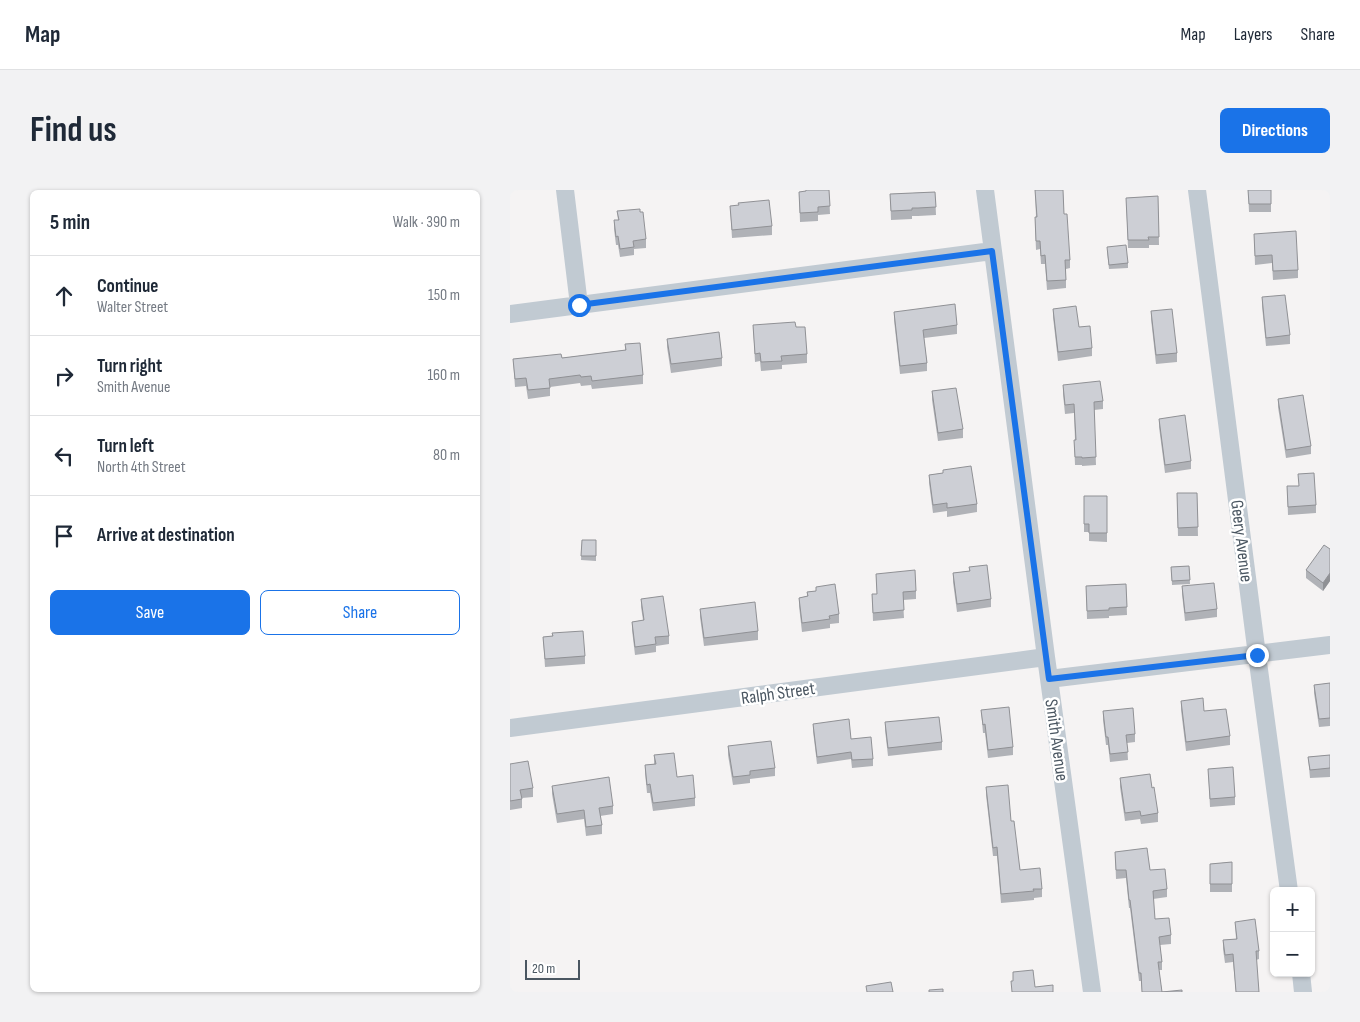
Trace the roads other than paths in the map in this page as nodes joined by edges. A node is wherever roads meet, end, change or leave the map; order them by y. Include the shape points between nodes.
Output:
1 (565, 190) edge
2 (985, 190) edge
3 (1197, 190) edge
4 (992, 251) junction
5 (579, 305) junction
6 (510, 314) edge
7 (1330, 645) edge
8 (1257, 655) junction
9 (1046, 657) junction
10 (1049, 679) junction
11 (510, 728) edge
12 (1288, 887) edge
13 (1301, 977) edge
14 (1092, 992) edge
15 (1303, 992) edge

1 - 5 street
2 - 4 street, Smith Avenue
3 - 8 street, Geery Avenue
4 - 5 street
4 - 9 street, Smith Avenue
5 - 6 street
7 - 8 street
8 - 10 street
8 - 12 street, Geery Avenue
9 - 10 street, Smith Avenue
9 - 11 street, Ralph Street
10 - 14 street, Smith Avenue
13 - 15 street

